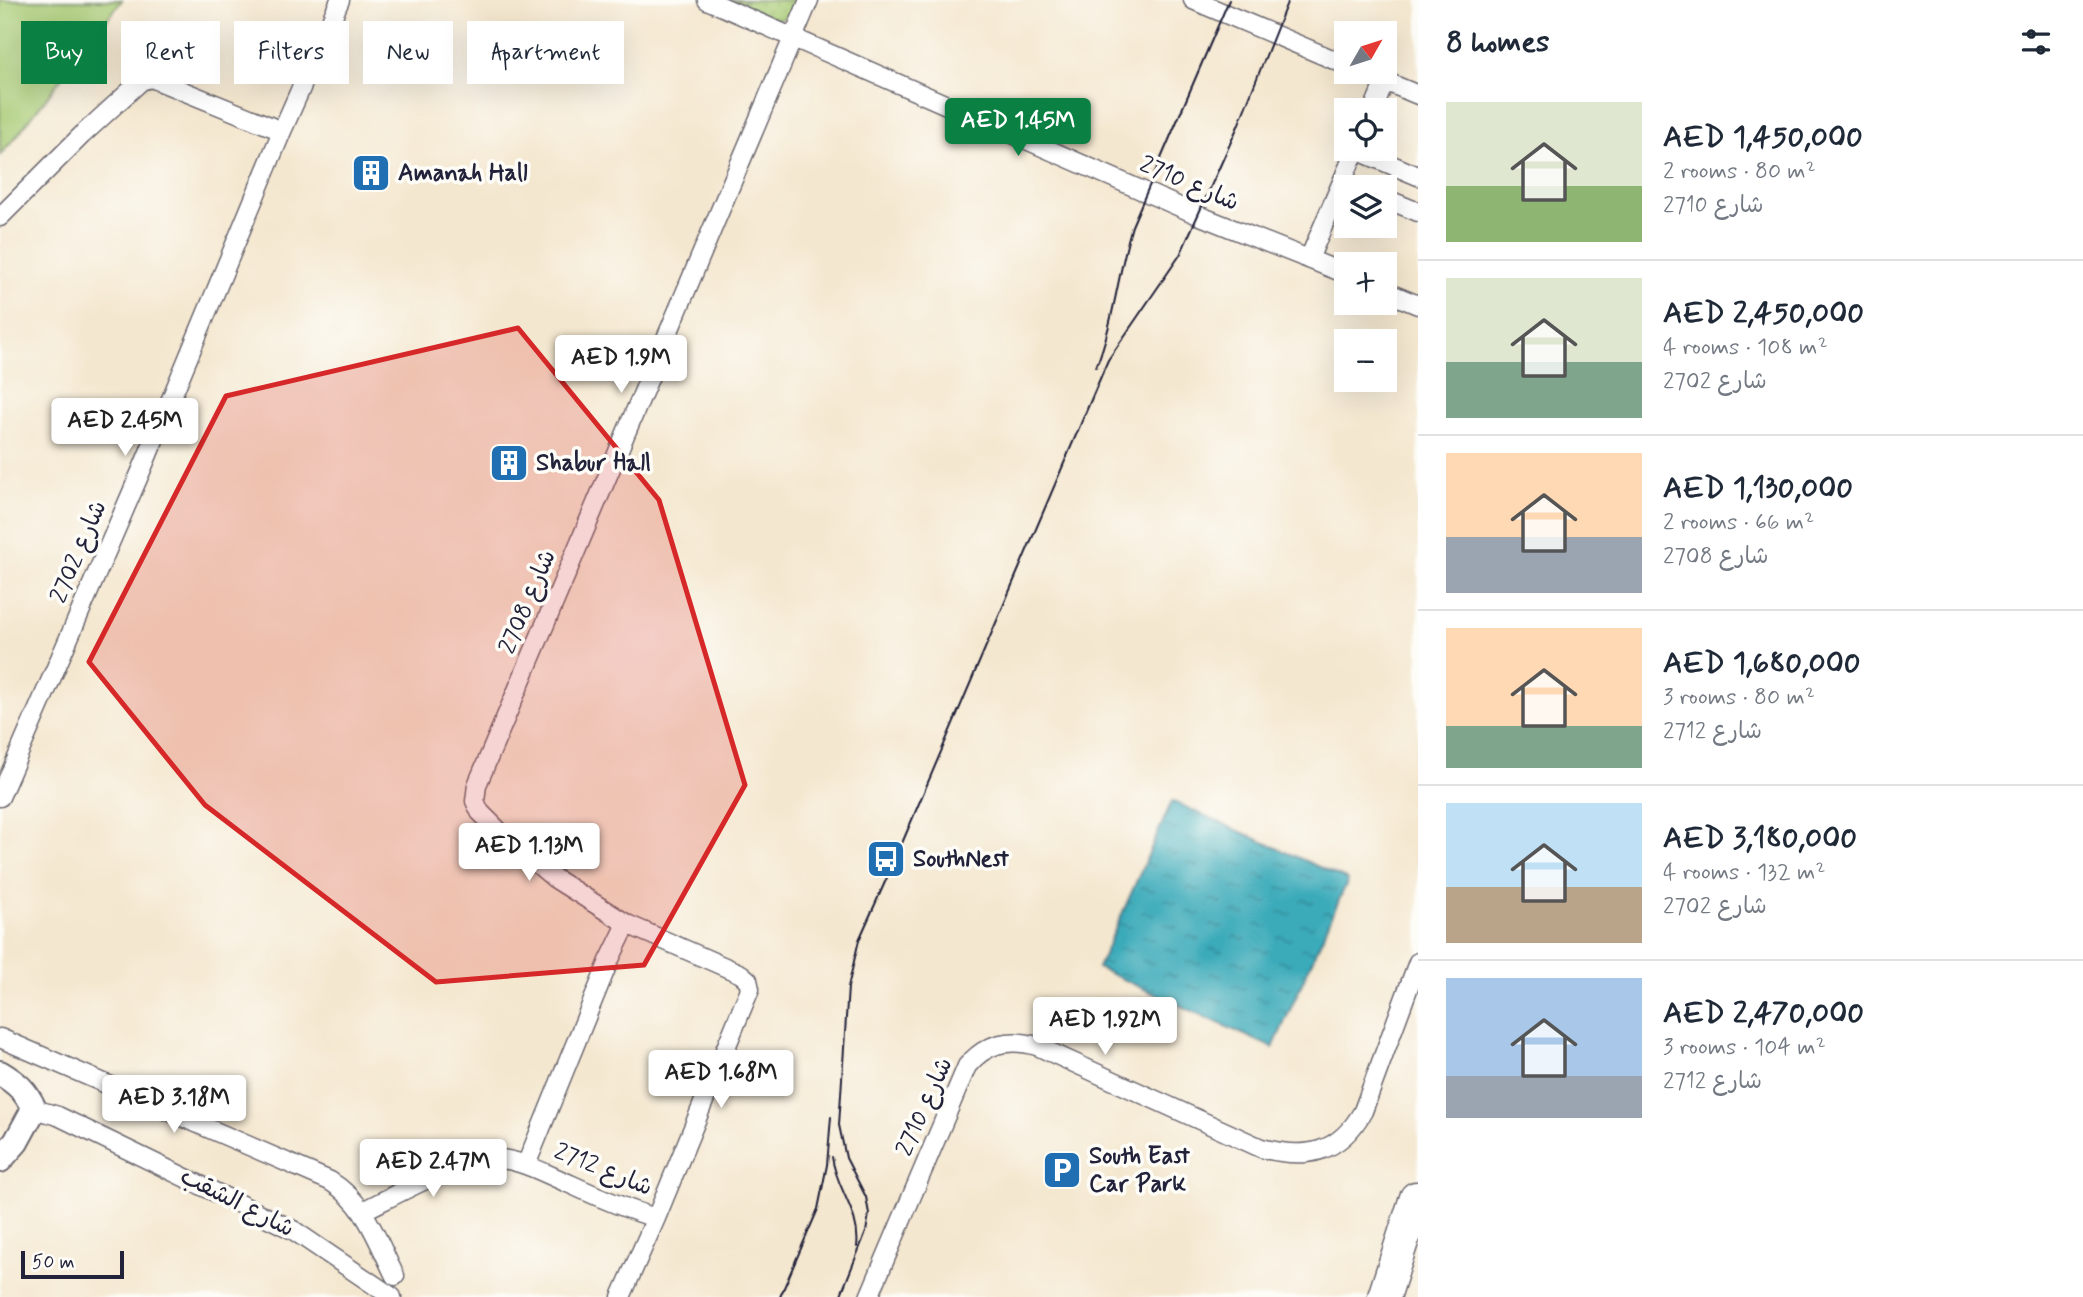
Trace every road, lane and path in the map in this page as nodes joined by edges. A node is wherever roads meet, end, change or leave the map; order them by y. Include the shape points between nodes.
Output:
1 (340, 0) edge
2 (707, 0) edge
3 (809, 0) edge
4 (1194, 0) edge
5 (793, 36) junction
6 (1334, 60) edge
7 (1392, 84) edge
8 (1418, 95) edge
9 (282, 131) junction
10 (1384, 161) edge
11 (1418, 176) edge
12 (1397, 203) edge
13 (1418, 212) edge
14 (1334, 213) edge
15 (0, 217) edge
16 (1309, 259) junction
17 (1334, 269) edge
18 (1397, 296) edge
19 (1418, 305) edge
20 (0, 797) edge
21 (627, 924) junction
22 (1418, 962) edge
23 (0, 1038) edge
24 (0, 1073) edge
25 (0, 1092) edge
26 (34, 1109) junction
27 (0, 1160) edge
28 (526, 1165) junction
29 (1417, 1195) edge
30 (363, 1211) junction
31 (656, 1218) junction
32 (395, 1276) dead end
33 (392, 1297) edge
34 (621, 1297) edge
35 (869, 1297) edge
36 (1378, 1297) edge
37 (1384, 1297) edge

1 - 9 street, شارع 2702
2 - 5 street, شارع 2710
3 - 5 street, شارع 2708
4 - 6 street
5 - 16 street, شارع 2710 via 1059,155
5 - 21 street, شارع 2708 via 477,785 475,801 490,824 554,878
7 - 8 street
9 - 15 street via 151,78 141,81
9 - 20 street, شارع 2702
10 - 11 street
12 - 13 street
14 - 16 street
16 - 17 street, شارع 2710
18 - 19 street
21 - 28 street
21 - 31 street, شارع 2712 via 741,974 750,989
22 - 35 street, شارع 2710 via 1363,1111 1355,1125 1324,1150 1296,1155 1261,1148 1037,1046 1014,1042 990,1046 967,1066
23 - 30 street via 330,1181
24 - 26 street via 20,1085
25 - 26 street, شارع الشقب
26 - 27 street
26 - 33 street, شارع الشقب via 58,1116 293,1230
28 - 30 street, شارع 2712 via 478,1160
28 - 31 street, شارع 2712
29 - 36 street
29 - 37 highway
30 - 32 street
31 - 34 street

